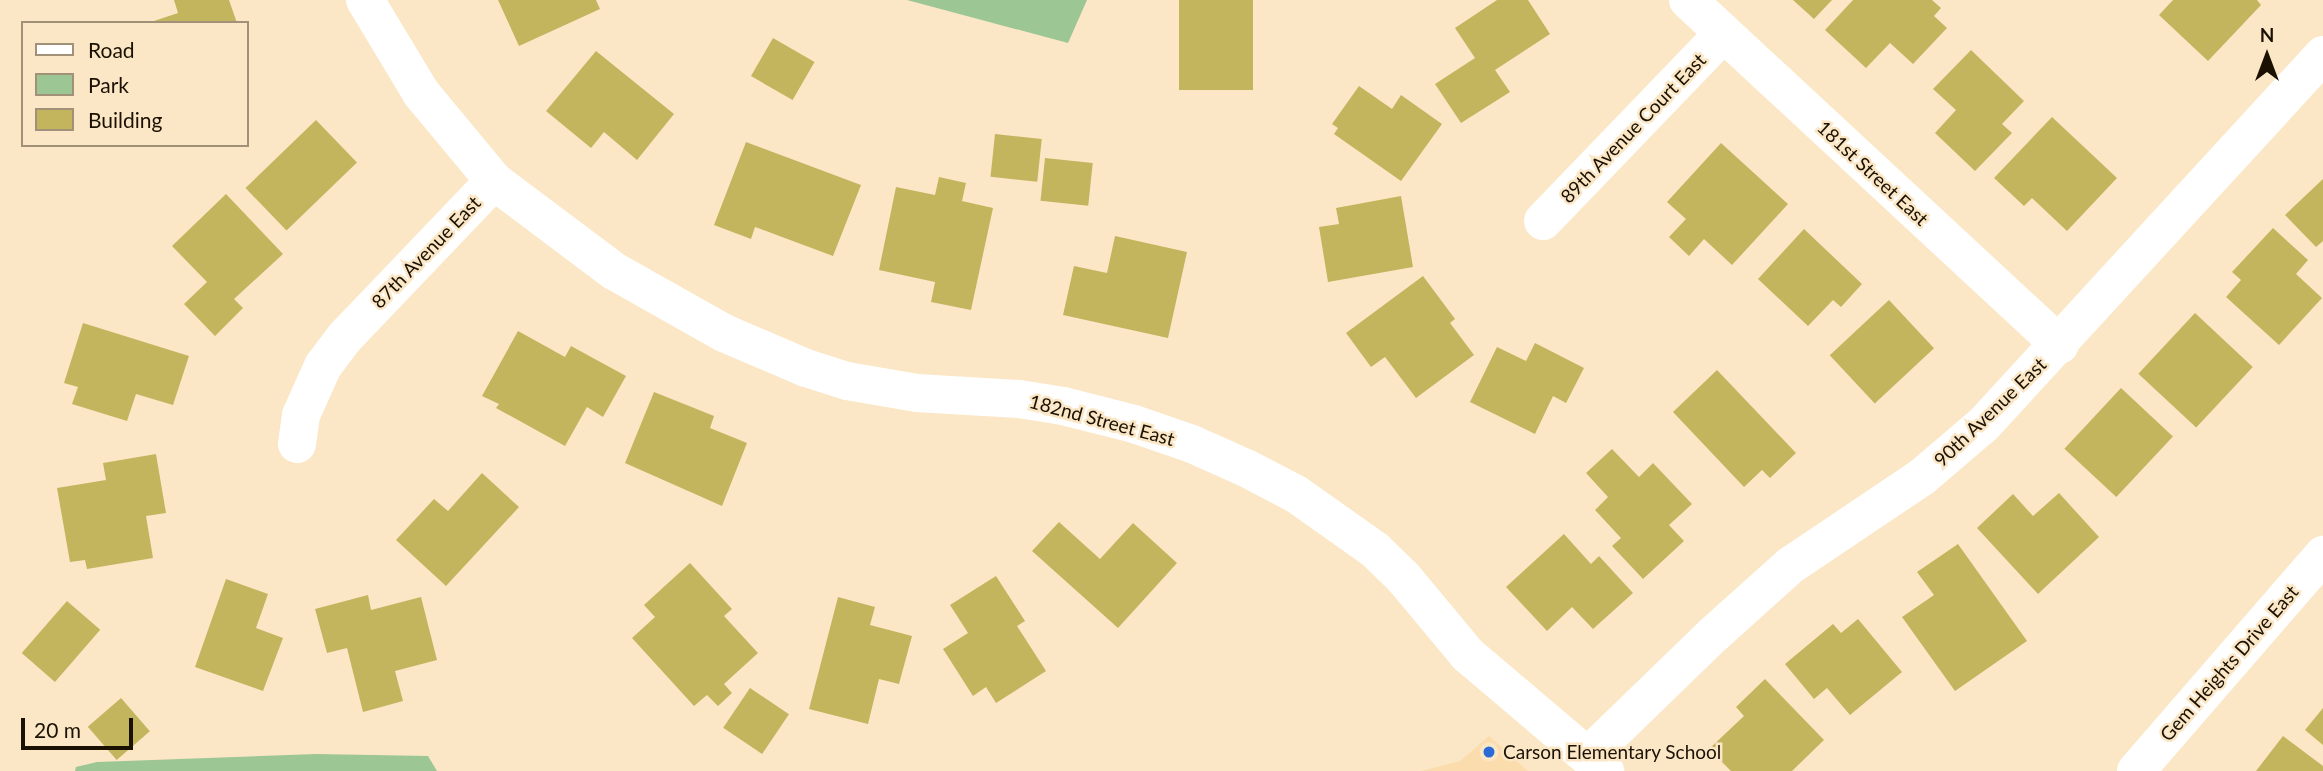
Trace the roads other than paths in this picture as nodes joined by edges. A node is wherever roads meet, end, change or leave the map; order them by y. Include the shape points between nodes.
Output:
1 (365, 0) edge
2 (1688, 0) edge
3 (1723, 34) junction
4 (2323, 55) edge
5 (494, 181) junction
6 (1544, 221) dead end
7 (2060, 345) junction
8 (297, 444) dead end
9 (2323, 555) edge
10 (1597, 764) edge
11 (2136, 771) edge

1 - 5 street, 87th Avenue East via 421,93
2 - 3 street, 181st Street East
3 - 6 street, 89th Avenue Court East
3 - 7 street, 181st Street East
4 - 7 street, 90th Avenue East
5 - 8 street, 87th Avenue East via 345,337 323,366 305,404
5 - 10 street, 182nd Street East via 614,271 724,333 806,368 877,388 1019,399 1134,424 1192,444 1296,494 1375,550 1468,655
7 - 10 street, 90th Avenue East via 1984,424 1922,477 1791,565 1714,634
9 - 11 street, Gem Heights Drive East

